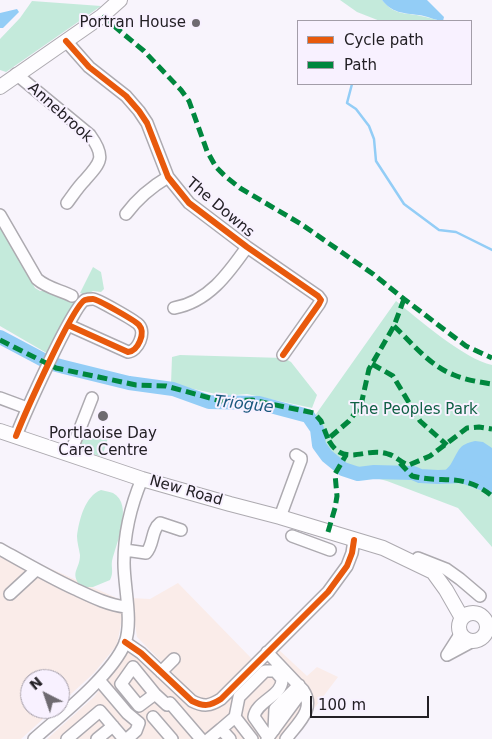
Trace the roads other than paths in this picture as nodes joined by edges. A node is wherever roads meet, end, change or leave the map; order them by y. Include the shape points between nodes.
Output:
1 (120, 0) edge
2 (66, 41) junction
3 (16, 74) junction
4 (0, 87) edge
5 (168, 178) junction
6 (67, 203) dead end
7 (126, 214) dead end
8 (0, 215) edge
9 (247, 247) junction
10 (72, 296) dead end
11 (174, 308) dead end
12 (68, 325) junction
13 (283, 355) dead end
14 (0, 398) edge
15 (92, 398) dead end
16 (27, 408) junction
17 (0, 430) edge
18 (16, 436) junction
19 (70, 454) junction
20 (296, 455) dead end
21 (142, 478) junction
22 (280, 517) junction
23 (308, 525) junction
24 (180, 530) dead end
25 (292, 536) dead end
26 (354, 540) junction
27 (307, 541) junction
28 (0, 548) edge
29 (125, 550) junction
30 (330, 550) dead end
31 (413, 561) junction
32 (36, 570) junction
33 (10, 594) dead end
34 (480, 596) dead end
35 (126, 607) junction
36 (462, 618) junction
37 (460, 633) junction
38 (483, 639) edge
39 (125, 642) junction
40 (267, 652) junction
41 (174, 659) dead end
42 (161, 672) junction
43 (98, 680) junction
44 (301, 688) junction
45 (155, 694) dead end
46 (154, 717) dead end
47 (235, 717) junction
48 (113, 726) junction
49 (221, 729) junction
50 (270, 735) edge
51 (34, 739) edge
52 (68, 739) edge
53 (97, 739) edge
54 (126, 739) edge
55 (172, 739) edge
56 (201, 739) edge
57 (209, 739) edge
58 (230, 739) edge
59 (252, 739) edge
60 (286, 739) edge

1 - 2 main road
2 - 3 main road
2 - 5 street, The Downs via 89,67 126,96 139,111 147,123
3 - 4 main road
3 - 6 street, Annebrook via 90,135 98,148 98,167
5 - 7 street, The Downs via 147,191
5 - 9 street, The Downs via 189,202
8 - 10 street via 37,279 44,286
9 - 11 street, The Downs via 213,288 195,301
9 - 13 street, The Downs via 321,300
12 - 12 street via 78,306 85,300 94,299 140,325 142,332 137,348 128,352
12 - 16 street
14 - 16 street
15 - 19 street
16 - 18 street
17 - 18 main road, New Road
18 - 19 main road, New Road
19 - 21 main road, New Road
20 - 22 street via 301,460
21 - 22 main road, New Road
21 - 29 street
22 - 23 main road, New Road
23 - 26 main road, New Road
23 - 27 street
24 - 29 street via 160,523 146,553
25 - 27 street
26 - 31 main road, New Road
26 - 40 street via 347,566 328,592
27 - 30 street
28 - 32 street
29 - 35 street
31 - 34 street via 417,558 446,569
31 - 36 main road, New Road via 433,572
32 - 33 street
32 - 35 street via 98,600
35 - 39 street via 128,627
36 - 37 main road
36 - 38 main road via 473,613 480,615 487,625
37 - 38 main road via 466,639
37 - 38 street via 447,655
39 - 42 street
39 - 43 street
40 - 42 street via 212,705 202,706 192,701
40 - 44 street
41 - 42 street
43 - 51 street
43 - 54 street via 139,723
44 - 50 street via 275,709
44 - 60 street via 309,704
45 - 56 street via 169,704
46 - 55 street
47 - 49 street
47 - 50 street via 239,697 265,671 275,671 282,679 280,687 256,710 254,718
47 - 59 street
48 - 52 street via 100,711
48 - 53 street
48 - 54 street
49 - 57 street
49 - 58 street

